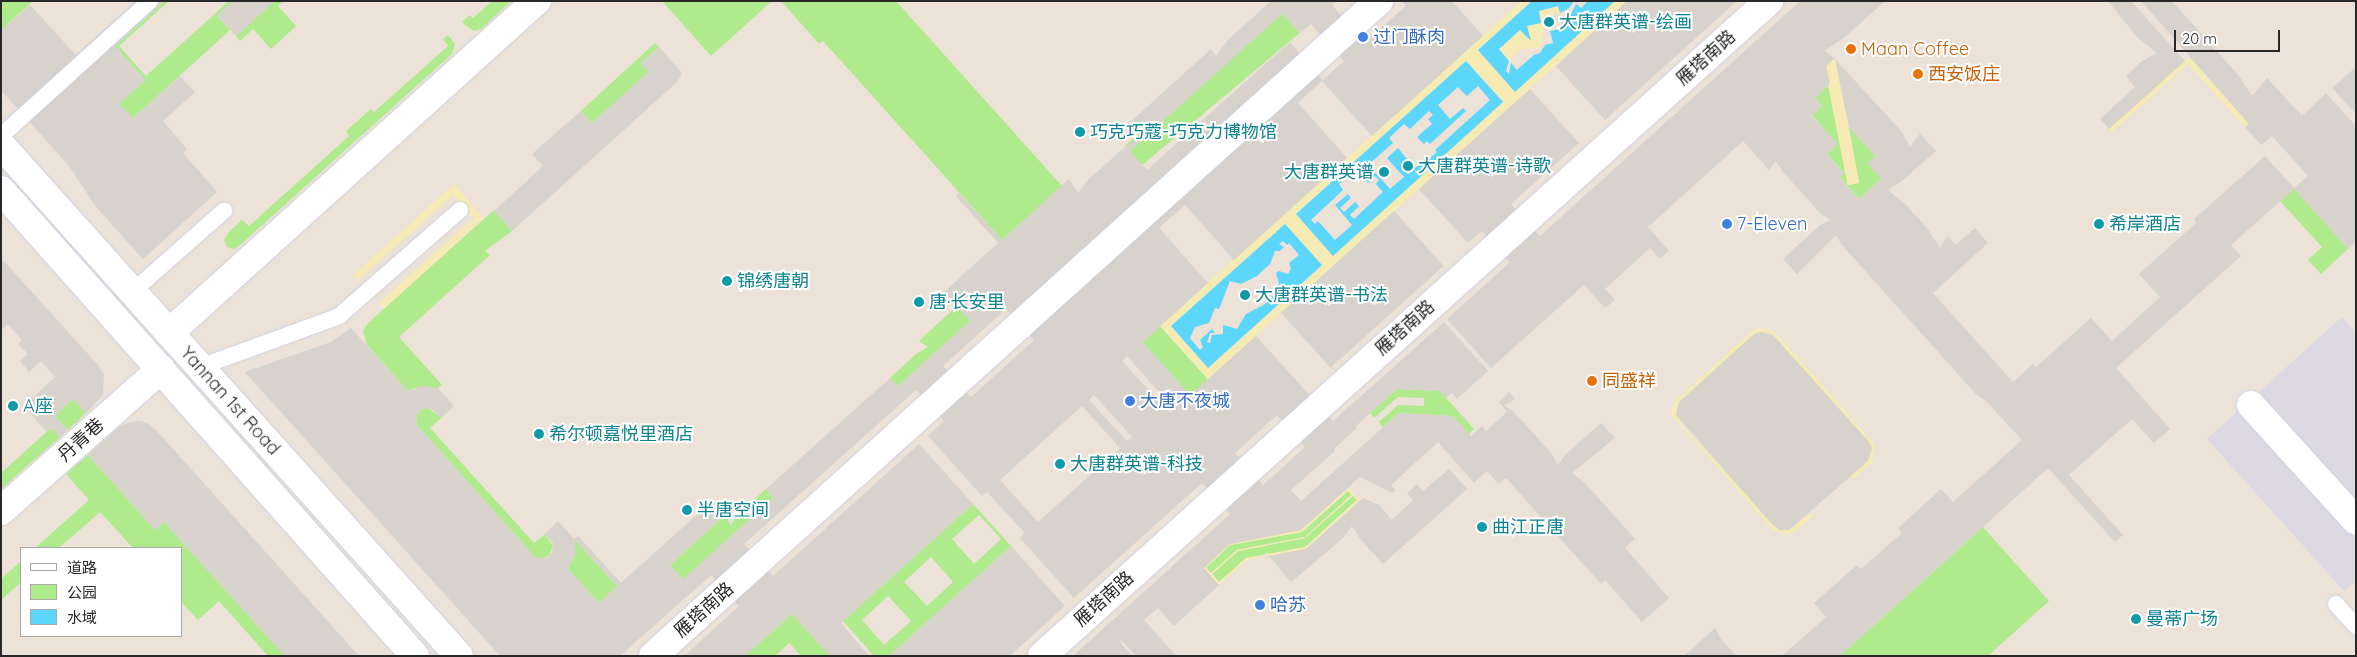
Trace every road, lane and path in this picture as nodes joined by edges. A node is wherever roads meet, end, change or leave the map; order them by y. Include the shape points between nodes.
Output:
1 (150, 1) edge
2 (537, 1) edge
3 (1379, 1) edge
4 (1769, 1) edge
5 (1, 136) edge
6 (1, 145) edge
7 (1, 190) edge
8 (460, 210) dead end
9 (224, 211) dead end
10 (132, 292) junction
11 (168, 333) junction
12 (200, 367) junction
13 (161, 369) junction
14 (2251, 405) dead end
15 (1, 511) edge
16 (2356, 521) edge
17 (2336, 604) dead end
18 (2356, 626) edge
19 (414, 656) edge
20 (460, 656) edge
21 (652, 656) edge
22 (1042, 656) edge

1 - 5 lane
2 - 11 street
3 - 21 street, 雁塔南路
4 - 22 street, 雁塔南路
6 - 10 street, Yannan 1st Road
7 - 13 street, Yannan 1st Road
8 - 12 lane via 339,316
9 - 10 lane
10 - 11 street, Yannan 1st Road
11 - 12 street, Yannan 1st Road
12 - 20 street, Yannan 1st Road
13 - 15 street, 丹青巷
13 - 19 street, Yannan 1st Road
14 - 16 street
17 - 18 lane

